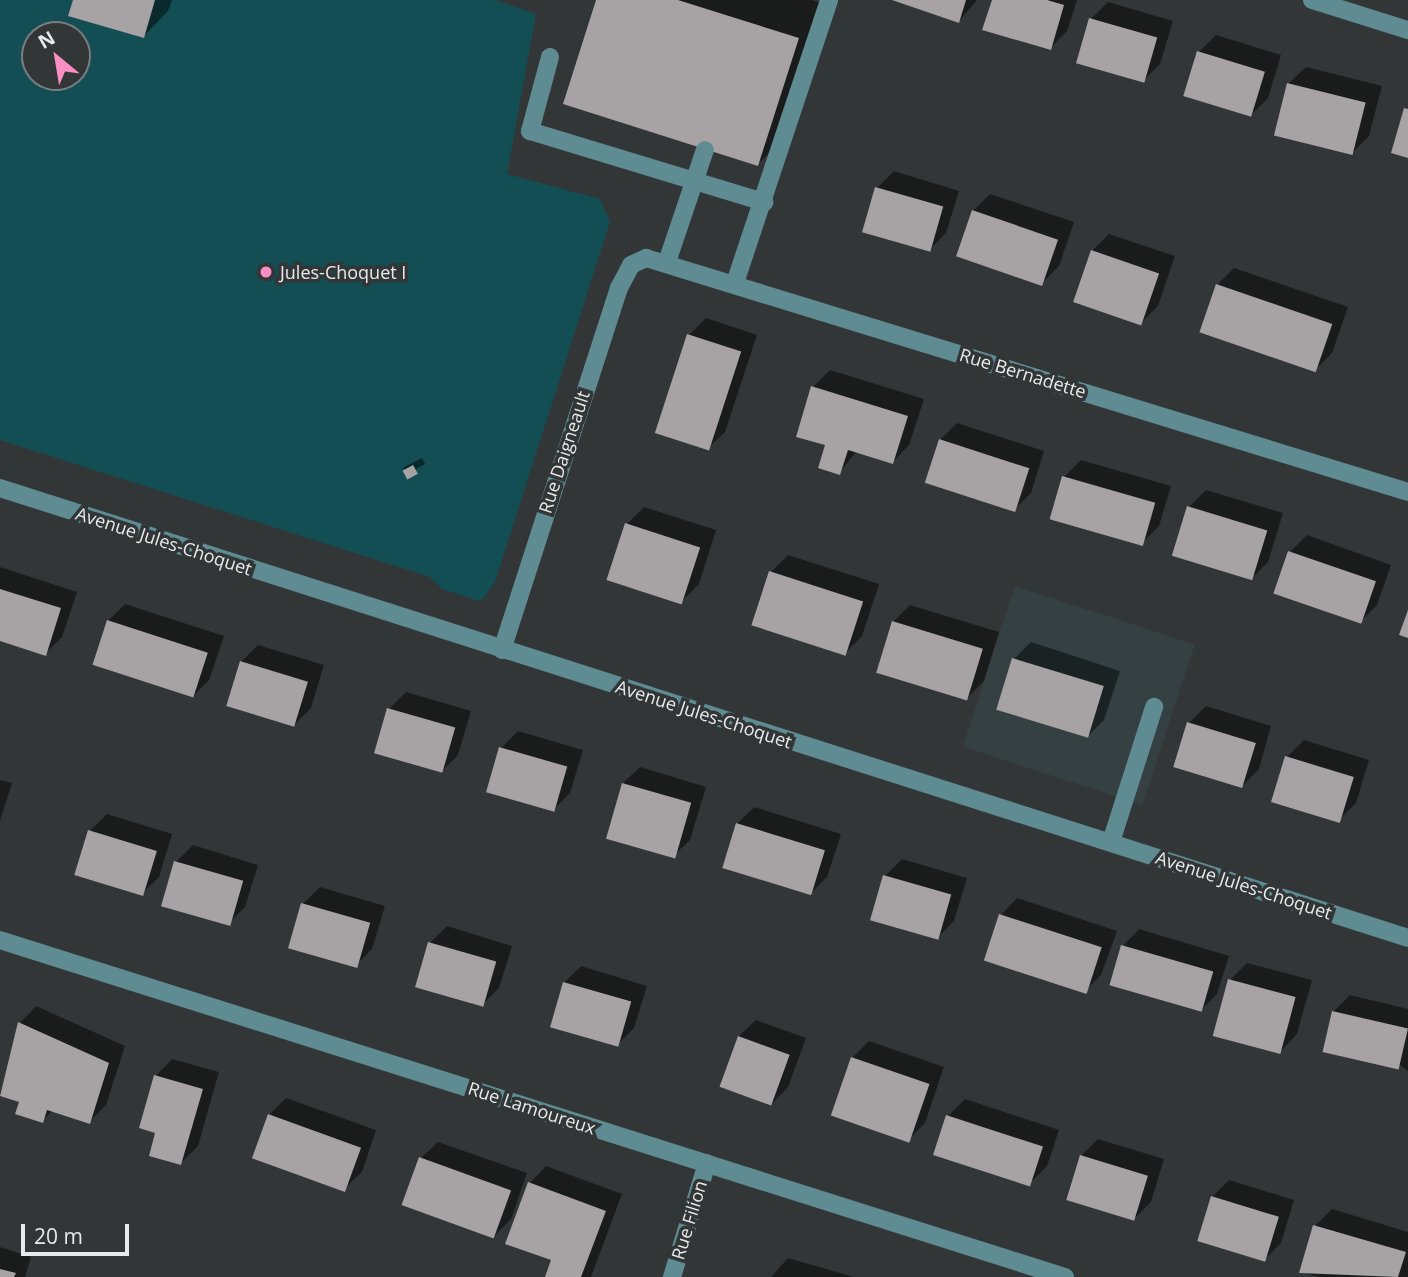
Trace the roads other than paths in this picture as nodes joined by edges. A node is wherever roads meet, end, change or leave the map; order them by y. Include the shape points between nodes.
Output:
1 (829, 0) edge
2 (1312, 0) edge
3 (1408, 30) edge
4 (550, 57) dead end
5 (705, 150) dead end
6 (694, 181) junction
7 (765, 202) junction
8 (638, 260) joint
9 (667, 262) junction
10 (735, 283) junction
11 (0, 488) edge
12 (1408, 492) edge
13 (502, 650) junction
14 (1154, 707) dead end
15 (1111, 842) junction
16 (1408, 938) edge
17 (0, 940) edge
18 (707, 1163) junction
19 (672, 1277) edge
20 (1065, 1277) edge

1 - 7 street
2 - 3 street
4 - 6 street via 530,131
5 - 6 street
6 - 7 street
6 - 9 street
7 - 10 street
8 - 9 street, Rue Bernadette
8 - 13 street, Rue Daigneault via 627,271 611,311
9 - 10 street, Rue Bernadette
10 - 12 street, Rue Bernadette
11 - 13 street, Avenue Jules-Choquet
13 - 15 street, Avenue Jules-Choquet
14 - 15 street
15 - 16 street, Avenue Jules-Choquet
17 - 18 street, Rue Lamoureux
18 - 19 street, Rue Filion
18 - 20 street, Rue Lamoureux

